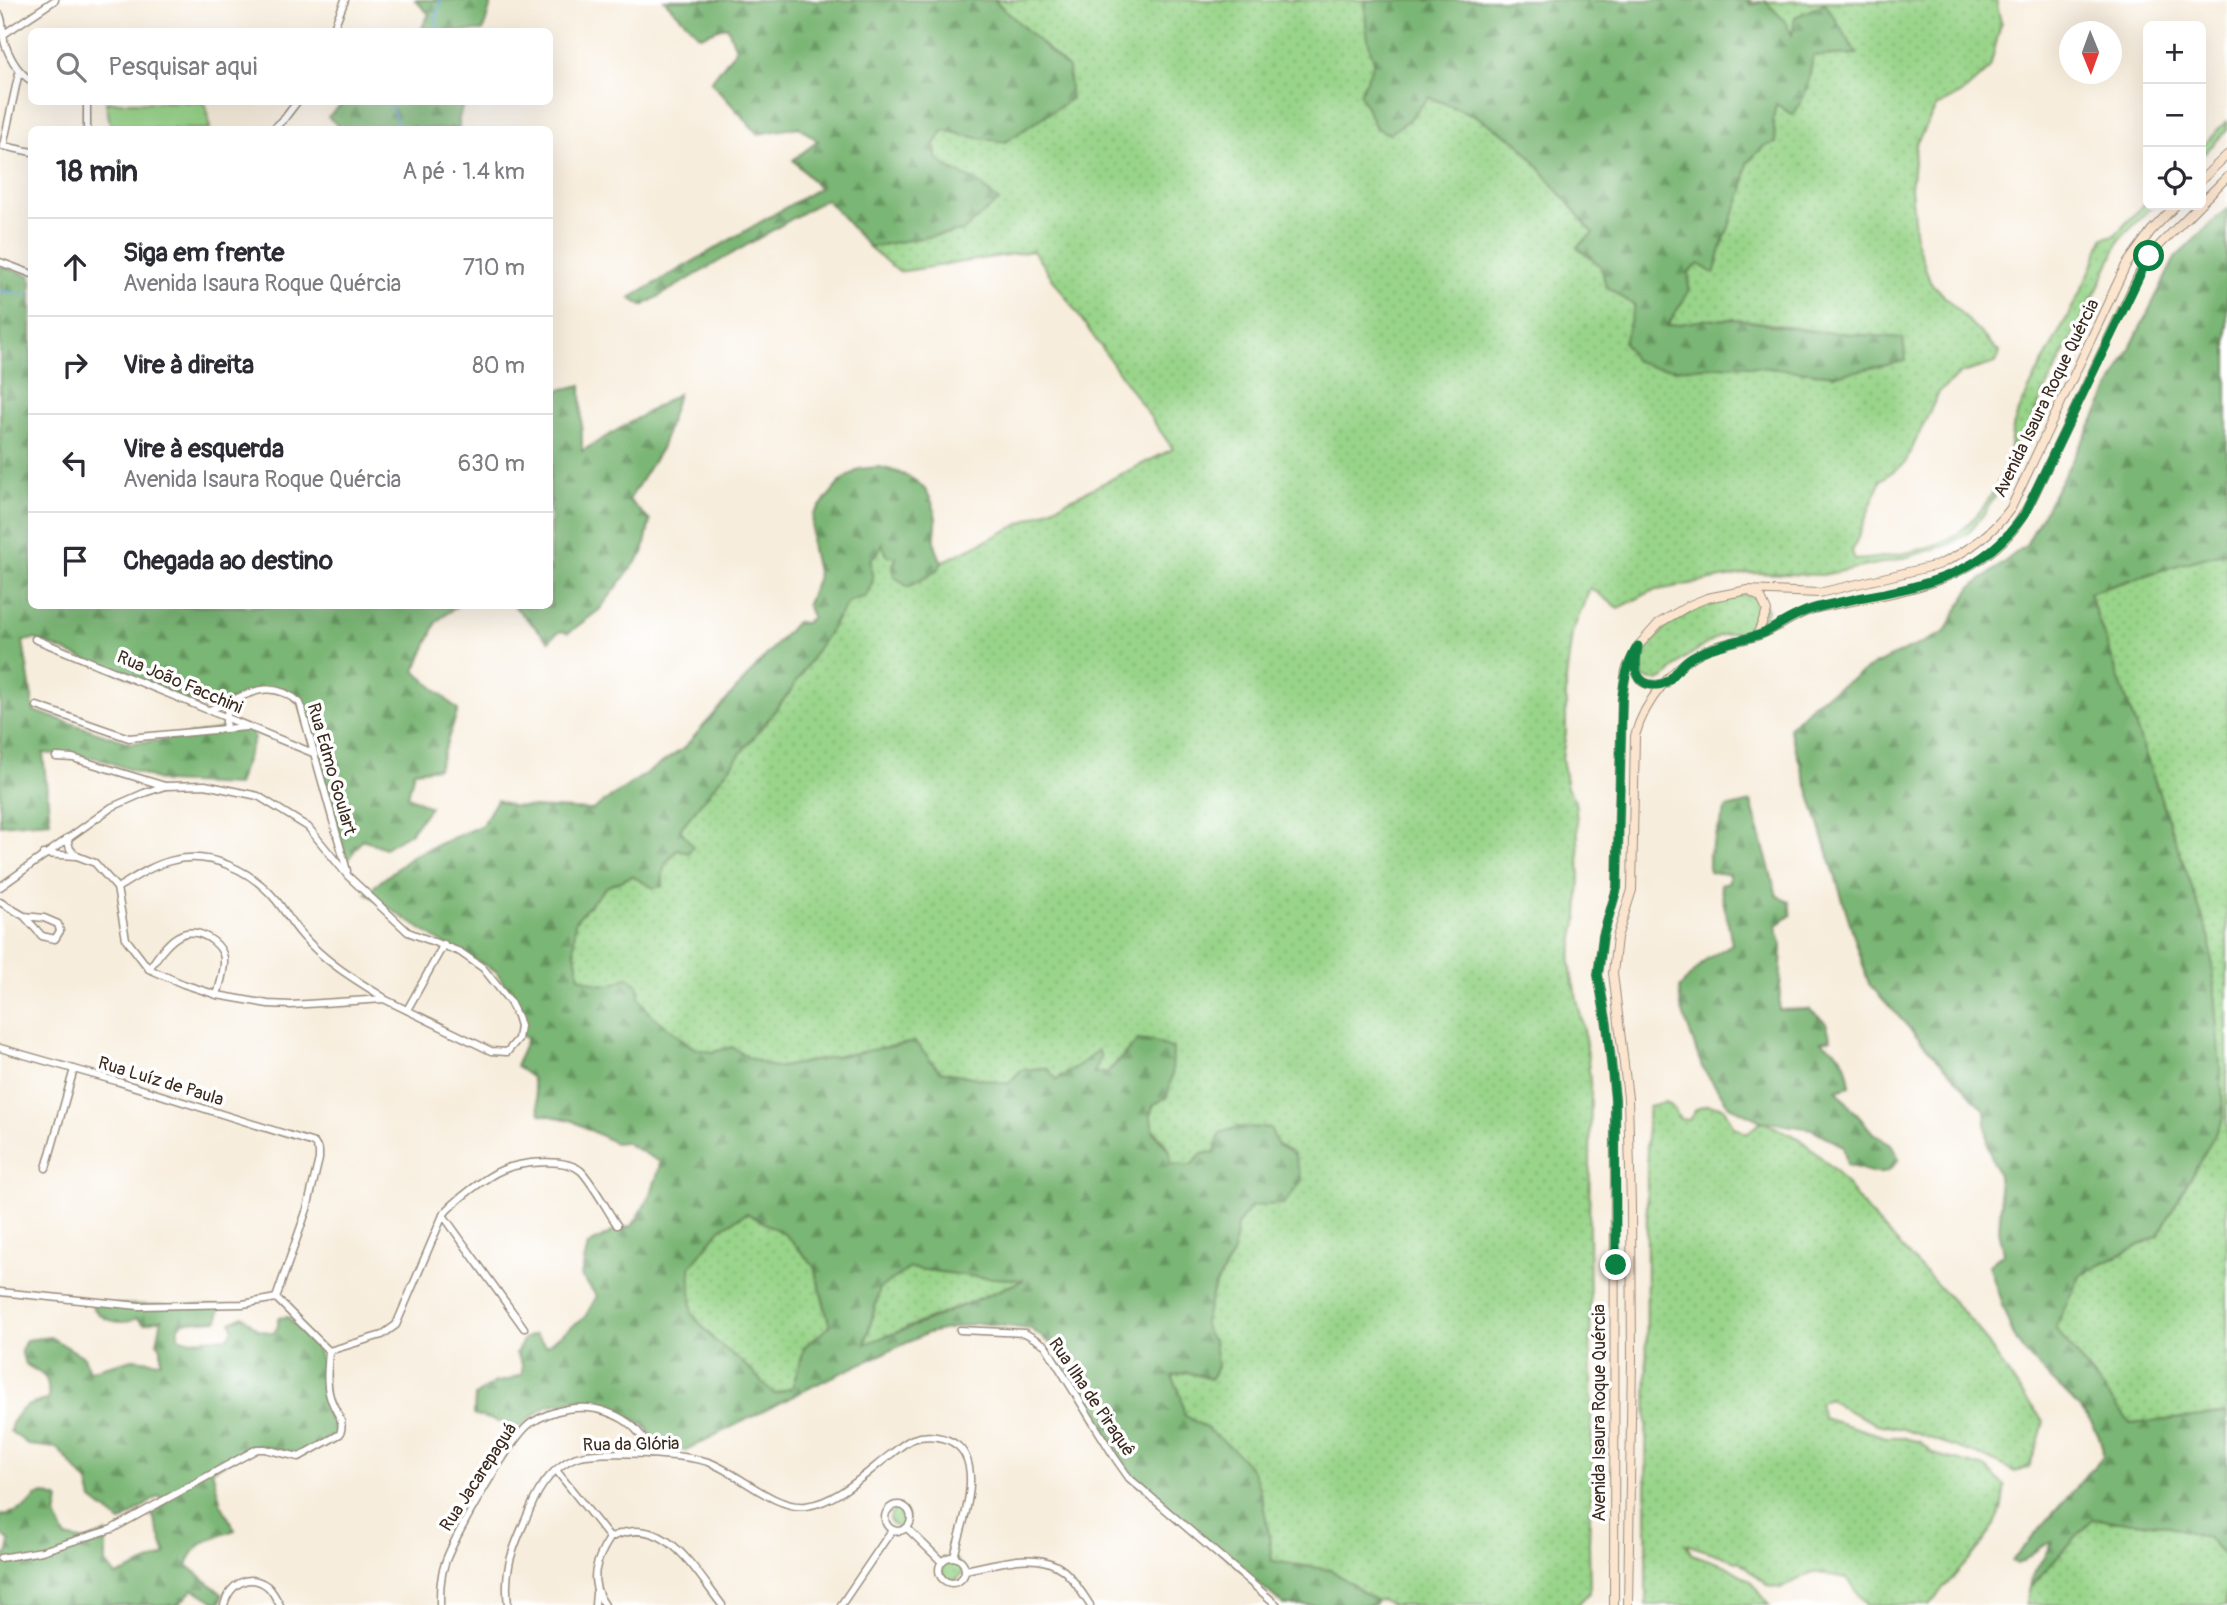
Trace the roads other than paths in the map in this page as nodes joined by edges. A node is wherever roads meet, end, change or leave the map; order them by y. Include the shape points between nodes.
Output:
1 (55, 0) edge
2 (345, 0) edge
3 (0, 15) edge
4 (334, 28) edge
5 (2, 36) edge
6 (19, 72) junction
7 (28, 78) edge
8 (87, 105) edge
9 (295, 105) edge
10 (87, 126) edge
11 (276, 126) edge
12 (2, 146) edge
13 (28, 151) edge
14 (2227, 155) edge
15 (2206, 175) edge
16 (2227, 177) edge
17 (2206, 198) edge
18 (2171, 210) edge
19 (2194, 210) edge
20 (0, 262) edge
21 (28, 273) edge
22 (1748, 590) junction
23 (1758, 635) junction
24 (36, 639) dead end
25 (1638, 646) junction
26 (1666, 683) junction
27 (229, 701) junction
28 (37, 706) dead end
29 (209, 710) junction
30 (228, 717) junction
31 (250, 727) junction
32 (225, 728) junction
33 (313, 753) junction
34 (56, 757) dead end
35 (143, 778) junction
36 (165, 786) junction
37 (144, 793) junction
38 (336, 834) junction
39 (67, 838) junction
40 (320, 842) junction
41 (43, 854) junction
42 (78, 856) junction
43 (348, 876) junction
44 (0, 887) edge
45 (117, 888) junction
46 (0, 902) edge
47 (24, 916) junction
48 (444, 944) junction
49 (149, 969) junction
50 (217, 995) junction
51 (384, 999) junction
52 (407, 1010) junction
53 (0, 1048) edge
54 (74, 1069) junction
55 (46, 1168) dead end
56 (443, 1215) junction
57 (617, 1225) dead end
58 (0, 1292) edge
59 (276, 1298) junction
60 (524, 1328) dead end
61 (960, 1330) dead end
62 (328, 1350) junction
63 (651, 1454) junction
64 (556, 1470) junction
65 (907, 1528) junction
66 (892, 1530) junction
67 (610, 1538) junction
68 (954, 1557) junction
69 (0, 1558) edge
70 (942, 1562) junction
71 (965, 1570) junction
72 (596, 1593) junction
73 (224, 1605) edge
74 (280, 1605) edge
75 (440, 1605) edge
76 (508, 1605) edge
77 (595, 1605) edge
78 (605, 1605) edge
79 (722, 1605) edge
80 (841, 1605) edge
81 (1090, 1605) edge
82 (1277, 1605) edge
83 (1614, 1605) edge
84 (1628, 1605) edge

1 - 5 street
2 - 4 street
3 - 5 street
5 - 6 street
6 - 7 street
6 - 12 street
8 - 10 street
9 - 11 street
12 - 13 street
14 - 15 main road
16 - 17 main road, Avenida Isaura Roque Quércia
18 - 22 main road, Avenida Isaura Roque Quércia via 2126,265 2034,464 2011,508 1993,529 1954,558 1917,571 1819,593
19 - 23 main road, Avenida Isaura Roque Quércia via 2142,268 2034,495 2010,534 1988,555 1935,582 1813,609
20 - 21 street
22 - 23 main road via 1766,604 1767,616
22 - 25 main road, Avenida Isaura Roque Quércia via 1690,605 1659,624
23 - 26 main road, Avenida Isaura Roque Quércia via 1689,659
24 - 29 street, Rua João Facchini
25 - 26 main road via 1637,677 1649,684
25 - 83 main road, Avenida Isaura Roque Quércia via 1626,670 1622,699 1617,888 1598,975 1615,1099
26 - 84 main road, Avenida Isaura Roque Quércia via 1645,708 1635,736 1632,890 1613,956 1628,1098 1631,1205
27 - 29 street, Rua Edmo Goulart
27 - 30 street
27 - 33 street, Rua Edmo Goulart via 270,688 291,695 300,703
28 - 32 street via 129,738
29 - 30 street, Rua João Facchini
30 - 31 street, Rua João Facchini
30 - 32 street
31 - 32 street
31 - 33 street, Rua João Facchini
33 - 38 street, Rua Edmo Goulart
34 - 35 street
35 - 36 street
35 - 37 street
36 - 37 street
36 - 40 street via 205,785 258,796 307,827
37 - 39 street via 112,807
38 - 40 street
38 - 43 street, Rua Edmo Goulart
39 - 41 street
39 - 42 street
40 - 43 street
41 - 42 street
41 - 44 street
42 - 45 street via 95,863
43 - 48 street via 408,932
45 - 49 street via 126,939
45 - 51 street via 172,860 232,865 258,882 325,958
46 - 47 street
47 - 47 street via 42,936 55,939 60,931 58,924 44,918
48 - 52 street
48 - 52 street via 484,968 517,1016 518,1039 507,1052 498,1053
49 - 50 street
49 - 50 street via 175,937 202,933 224,954
50 - 51 street via 291,1005
51 - 52 street
53 - 54 street, Rua Luíz de Paula
54 - 55 street
54 - 59 street, Rua Luíz de Paula via 314,1143 319,1159 307,1209
56 - 57 street via 451,1204 502,1170 552,1161 581,1171
56 - 60 street
56 - 62 street via 396,1325 382,1335
58 - 59 street via 139,1306 243,1304
59 - 62 street
61 - 82 street, Rua Ilha de Piraquê via 1025,1334 1045,1345 1129,1478
62 - 69 street via 328,1387 342,1419 340,1434 299,1457 265,1449 249,1452 112,1529 42,1551
63 - 64 street, Rua da Glória via 583,1455
63 - 68 street, Rua da Glória via 710,1463 771,1498 805,1507 835,1495 911,1439 931,1435 948,1440 964,1454 971,1474
63 - 75 street, Rua Jacarepaguá via 635,1426 596,1408 551,1413 529,1424 508,1450 452,1544 440,1583
64 - 67 street
64 - 76 street, Rua da Glória via 537,1493 509,1560
65 - 66 street
65 - 66 street via 909,1512 894,1506 885,1519
65 - 70 street
66 - 80 street
67 - 72 street via 598,1558
67 - 79 street via 639,1530 665,1539
68 - 70 street
68 - 71 street
70 - 71 street via 940,1575 946,1582 959,1581
71 - 81 street via 1020,1561 1047,1562 1062,1569
72 - 77 street
72 - 78 street
73 - 74 street via 235,1585 258,1581 270,1588

